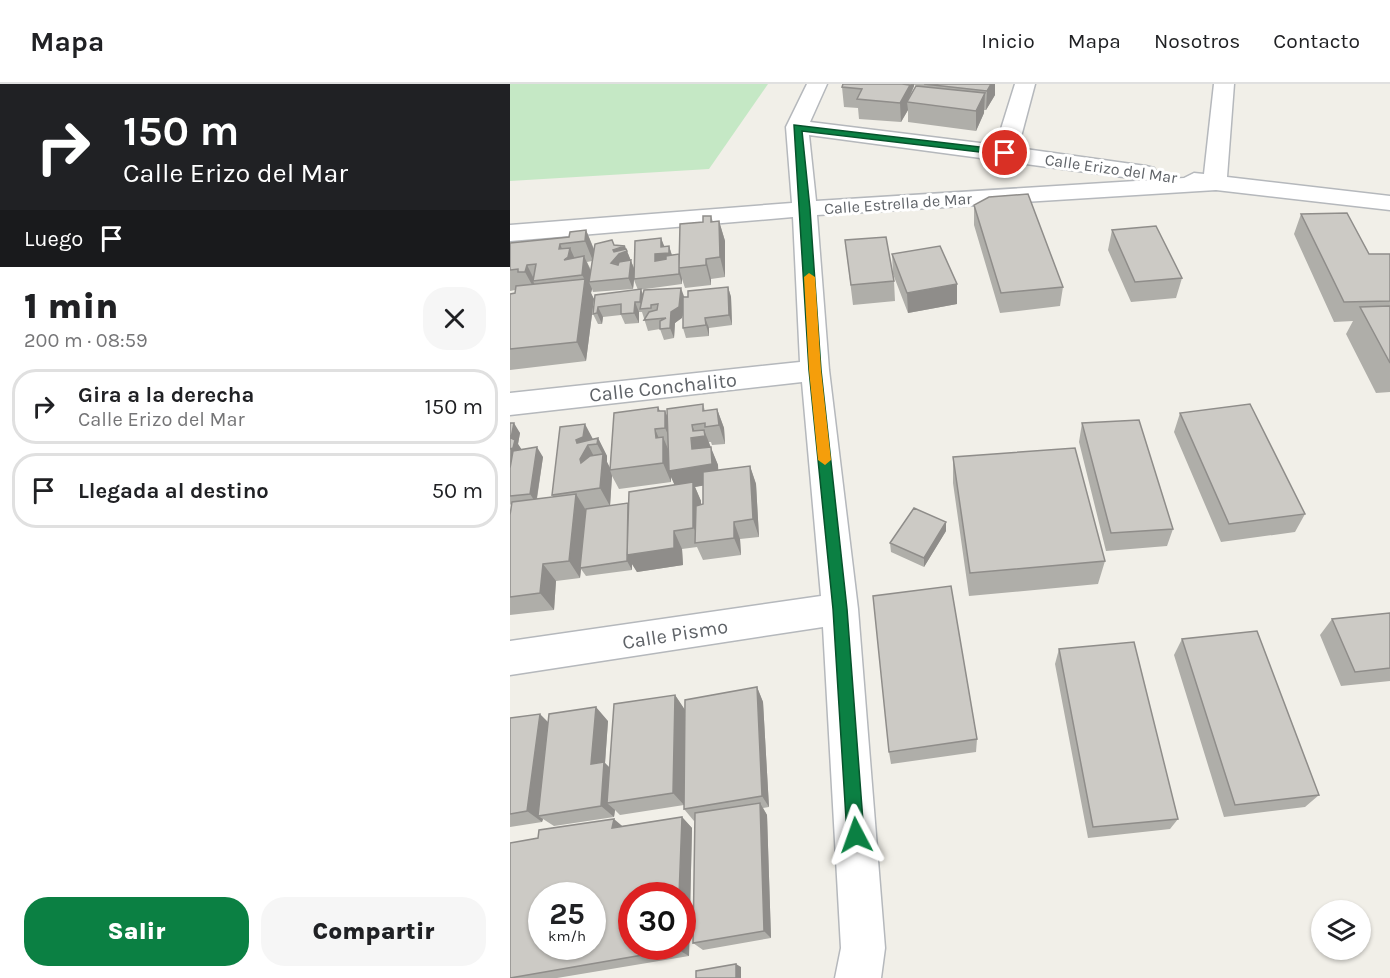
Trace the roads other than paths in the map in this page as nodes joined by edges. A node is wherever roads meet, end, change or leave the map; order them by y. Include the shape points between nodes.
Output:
1 (817, 84) edge
2 (1025, 84) edge
3 (1224, 84) edge
4 (797, 127) junction
5 (1005, 153) junction
6 (1215, 183) junction
7 (1390, 203) edge
8 (805, 209) junction
9 (510, 233) edge
10 (815, 370) junction
11 (510, 404) edge
12 (840, 609) junction
13 (510, 658) edge
14 (858, 978) edge

1 - 4 street
2 - 5 street
3 - 6 street
4 - 5 street, Calle Erizo del Mar
4 - 8 street
5 - 6 street, Calle Erizo del Mar
6 - 7 street, Calle Erizo del Mar
6 - 8 street, Calle Estrella de Mar
8 - 9 street, Calle Estrella de Mar
8 - 10 street
10 - 11 street, Calle Conchalito
10 - 12 street
12 - 13 street, Calle Pismo
12 - 14 street via 863,948

